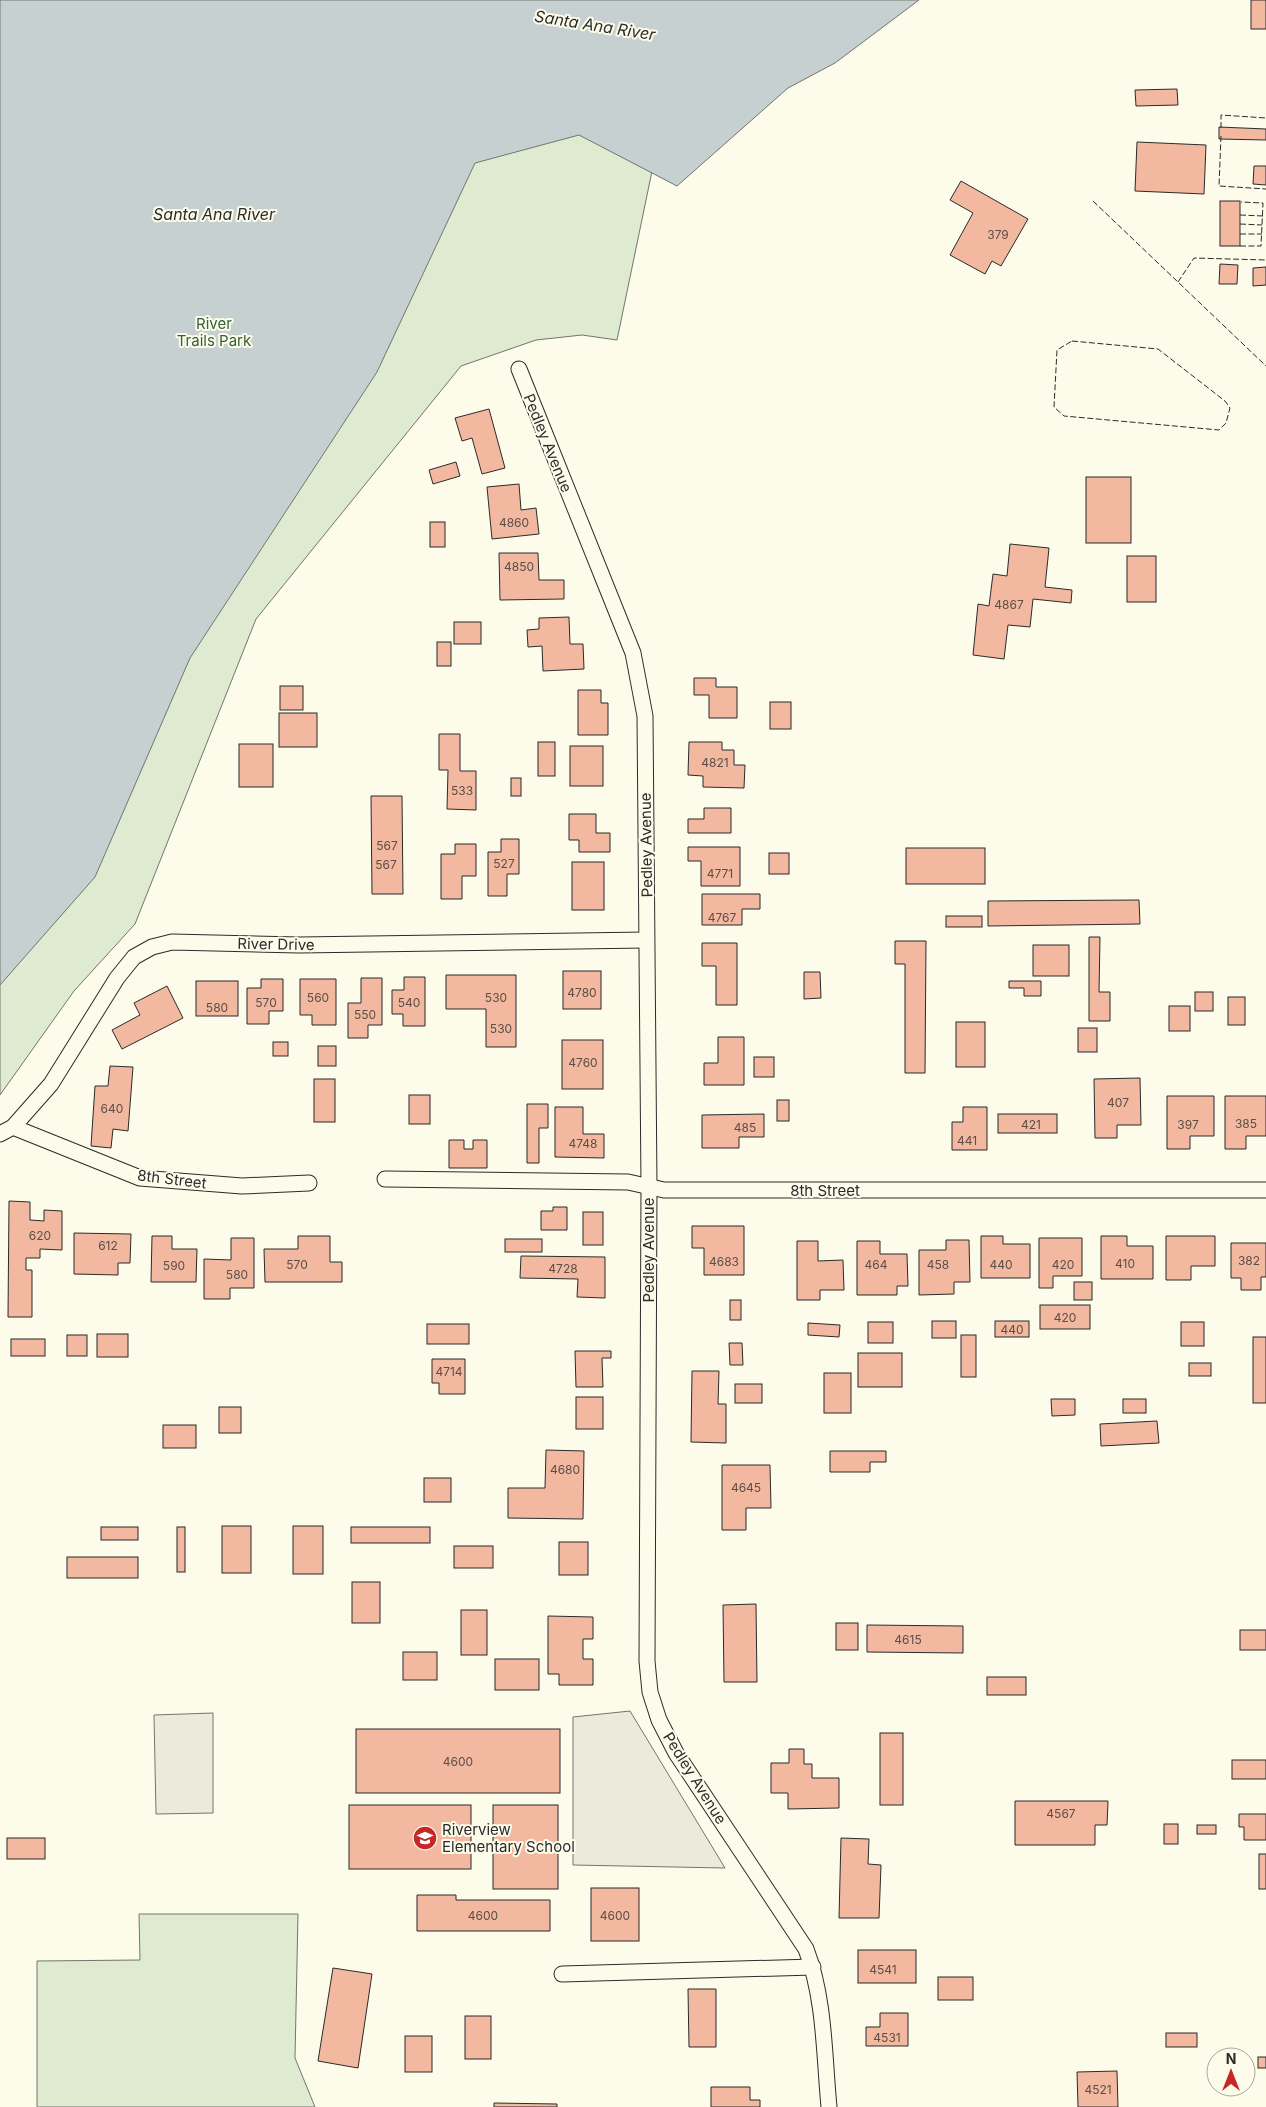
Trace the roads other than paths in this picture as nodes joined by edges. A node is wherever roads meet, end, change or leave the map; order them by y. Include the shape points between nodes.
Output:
1 (519, 369) dead end
2 (646, 940) junction
3 (7, 1131) edge
4 (385, 1178) dead end
5 (309, 1183) dead end
6 (649, 1186) junction
7 (1266, 1190) edge
8 (813, 1967) junction
9 (562, 1974) dead end
10 (829, 2107) edge

1 - 2 street, Pedley Avenue via 633,653 640,681 645,716
2 - 3 street, River Drive via 300,945 172,942 152,947 134,956 51,1084
2 - 6 street, Pedley Avenue
3 - 5 street, 8th Street via 140,1178 242,1186
4 - 6 street, 8th Street via 628,1182
6 - 7 street, 8th Street via 664,1190
6 - 8 street, Pedley Avenue via 646,1574 650,1692 659,1720 676,1753 806,1950
8 - 9 street
8 - 10 street, Pedley Avenue via 821,2009

